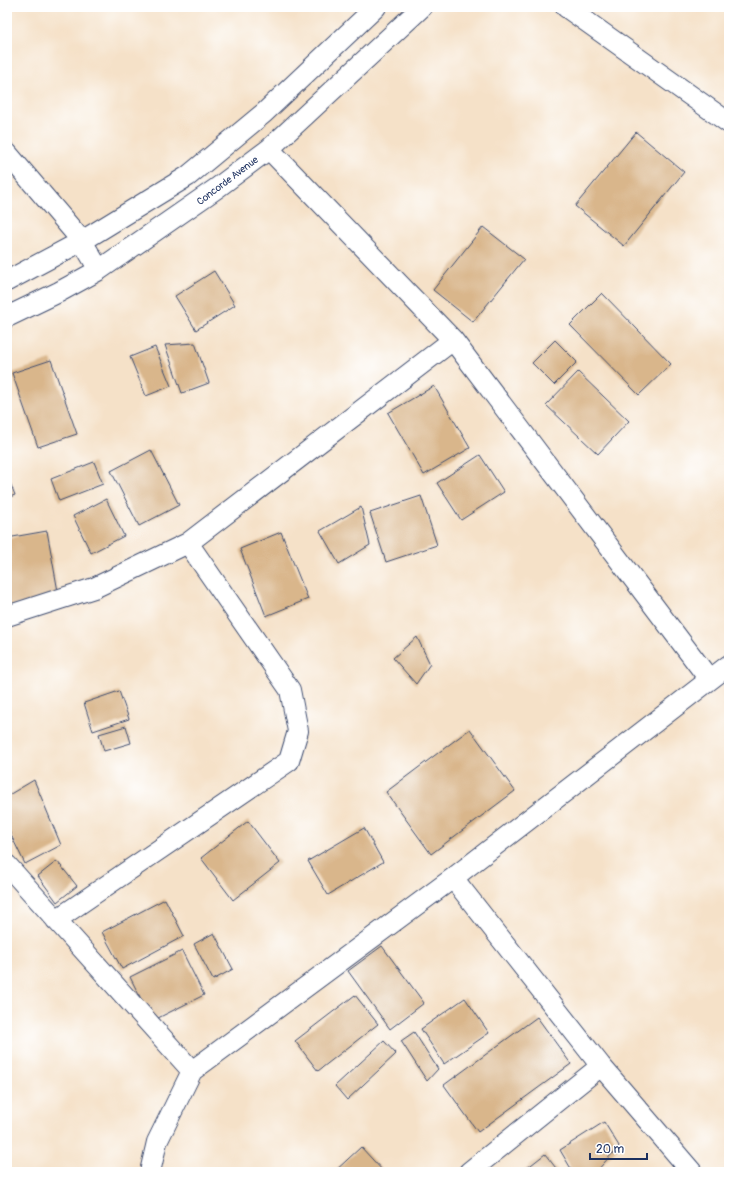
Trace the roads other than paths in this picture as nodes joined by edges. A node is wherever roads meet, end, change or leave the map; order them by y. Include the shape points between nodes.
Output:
1 (376, 7) edge
2 (422, 7) edge
3 (566, 7) edge
4 (729, 123) edge
5 (269, 149) junction
6 (7, 153) edge
7 (82, 242) junction
8 (99, 270) junction
9 (7, 281) edge
10 (7, 317) edge
11 (453, 340) junction
12 (188, 543) junction
13 (7, 616) edge
14 (729, 665) edge
15 (709, 679) junction
16 (7, 865) edge
17 (453, 878) junction
18 (56, 920) junction
19 (601, 1066) junction
20 (192, 1071) junction
21 (150, 1172) edge
22 (469, 1172) edge
23 (692, 1172) edge

1 - 7 street via 264,113 188,176
2 - 5 street, Concorde Avenue
3 - 4 street
5 - 8 street, Concorde Avenue
5 - 11 street
6 - 7 street
7 - 8 street
7 - 9 street
8 - 10 street, Concorde Avenue
11 - 12 street
11 - 15 street
12 - 13 street via 94,588
12 - 18 street via 290,690 298,730 289,761
14 - 15 street
15 - 17 street
16 - 18 street
17 - 19 street
17 - 20 street
18 - 20 street
19 - 22 street
19 - 23 street
20 - 21 street via 157,1142

